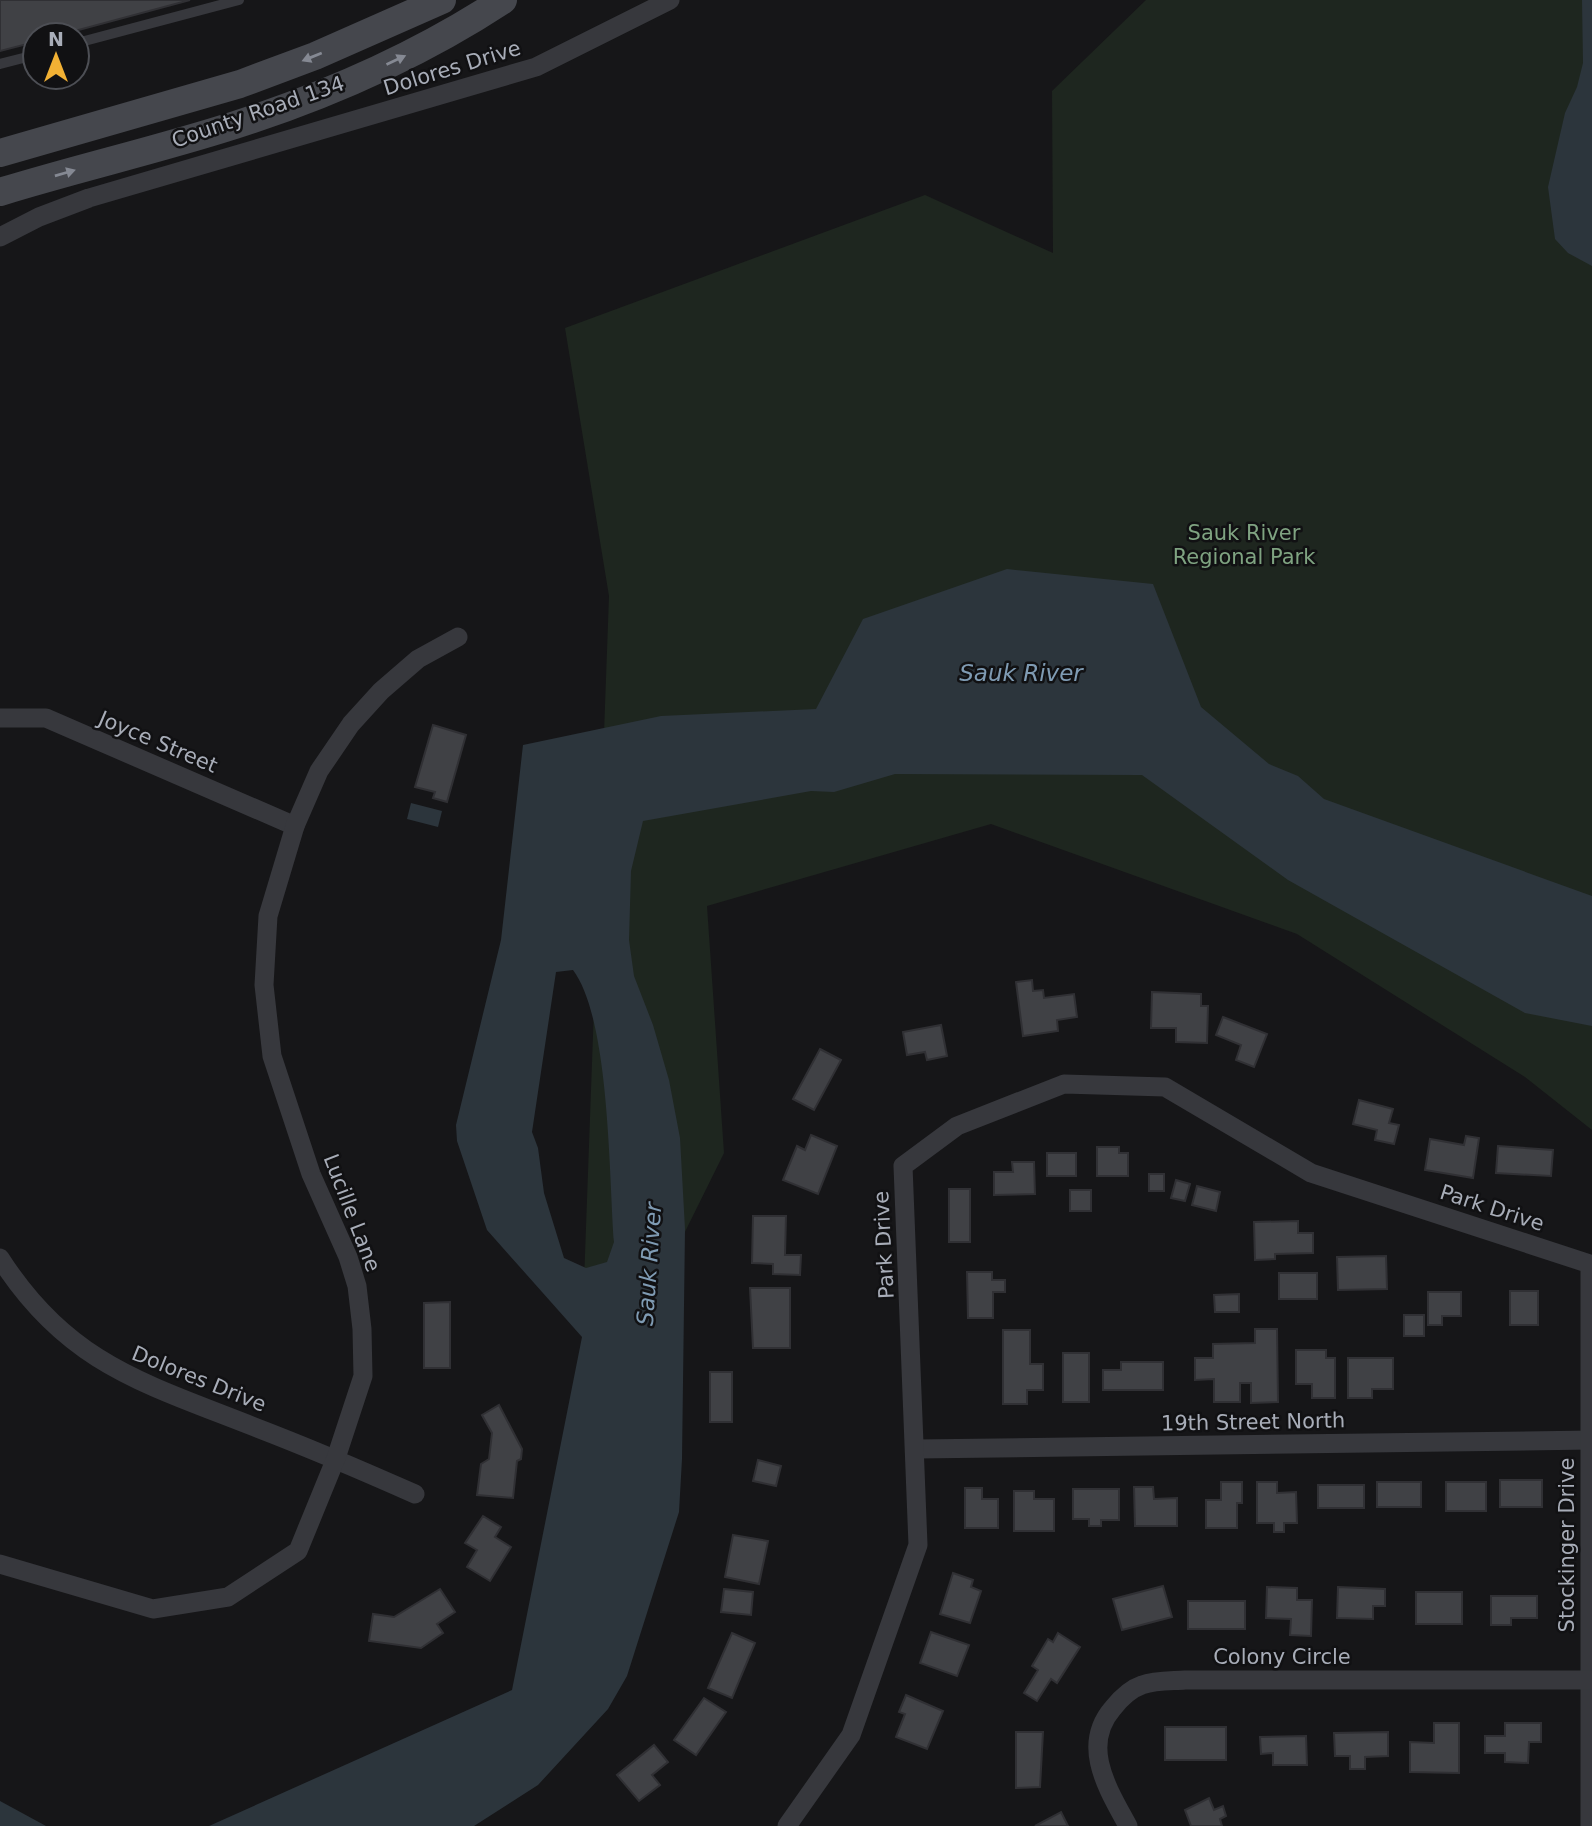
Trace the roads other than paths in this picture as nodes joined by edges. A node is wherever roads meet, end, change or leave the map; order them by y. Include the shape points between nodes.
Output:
1 (240, 0) edge
2 (442, 0) edge
3 (503, 0) edge
4 (670, 0) edge
5 (91, 39) edge
6 (21, 59) edge
7 (0, 64) edge
8 (187, 99) junction
9 (0, 153) edge
10 (0, 171) edge
11 (0, 192) edge
12 (0, 237) edge
13 (458, 636) dead end
14 (0, 718) edge
15 (295, 826) junction
16 (0, 1258) edge
17 (1590, 1264) joint
18 (1591, 1441) edge
19 (917, 1449) junction
20 (336, 1458) junction
21 (415, 1494) dead end
22 (0, 1564) edge
23 (1590, 1680) junction
24 (787, 1826) edge
25 (1128, 1826) edge
26 (1590, 1826) edge

1 - 5 lane
2 -> 8 street, County Road 134 via 302,61
11 -> 3 street, County Road 134 via 286,107 461,28
4 - 12 street, Dolores Drive via 536,67 89,198
6 - 7 lane
8 - 9 street, County Road 134
8 - 10 street via 64,152
13 - 15 street, Lucille Lane via 418,659 351,724 318,772
14 - 15 street, Joyce Street via 46,718
15 - 20 street, Lucille Lane via 268,916 264,985 272,1056 311,1174 357,1286 363,1376
16 - 20 street, Dolores Drive via 44,1318 106,1365
17 - 18 street, Stockinger Drive
17 - 19 street, Park Drive via 1311,1172 1166,1087 1063,1084 957,1126 903,1166
18 - 19 street, 19th Street North
18 - 23 street, Stockinger Drive
19 - 24 street, Park Drive via 918,1545 851,1735
20 - 21 street, Dolores Drive
20 - 22 street, Lucille Lane via 298,1551 228,1597 153,1609
23 - 25 street, Colony Circle via 1185,1680 1144,1684 1123,1696 1106,1715 1098,1737 1103,1779
23 - 26 street, Stockinger Drive

